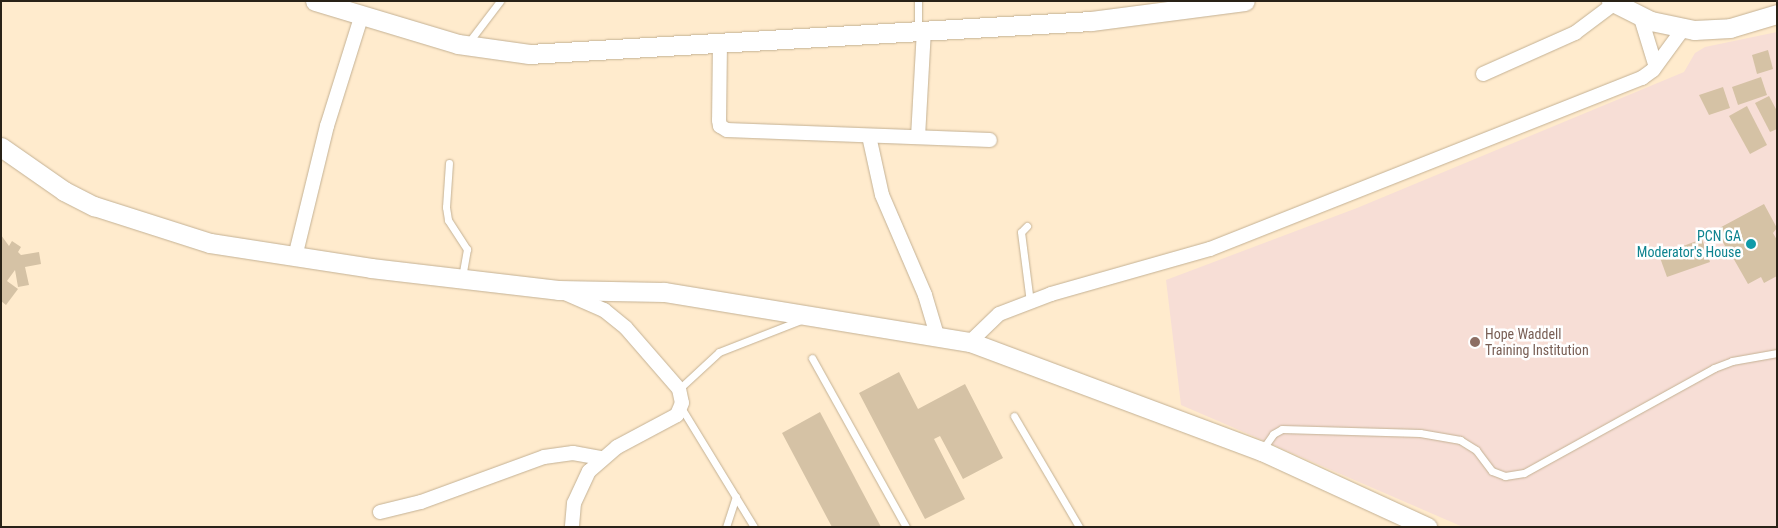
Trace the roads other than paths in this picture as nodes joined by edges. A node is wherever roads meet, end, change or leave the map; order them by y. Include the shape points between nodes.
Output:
1 (315, 1) edge
2 (500, 1) edge
3 (918, 1) edge
4 (1244, 1) edge
5 (1613, 2) edge
6 (362, 14) junction
7 (1777, 14) edge
8 (1640, 15) junction
9 (1683, 29) junction
10 (921, 31) junction
11 (720, 42) junction
12 (466, 46) junction
13 (1655, 64) junction
14 (1483, 74) dead end
15 (868, 136) junction
16 (918, 137) junction
17 (990, 140) dead end
18 (1, 147) edge
19 (449, 164) dead end
20 (1027, 226) dead end
21 (294, 258) junction
22 (462, 279) junction
23 (558, 290) junction
24 (1030, 302) junction
25 (809, 317) junction
26 (937, 335) junction
27 (970, 342) junction
28 (1777, 353) edge
29 (812, 358) dead end
30 (679, 389) junction
31 (682, 409) junction
32 (1014, 416) dead end
33 (1262, 451) junction
34 (602, 458) junction
35 (736, 497) junction
36 (380, 512) dead end
37 (572, 527) edge
38 (726, 527) edge
39 (754, 527) edge
40 (906, 527) edge
41 (1079, 527) edge
42 (1427, 527) edge

1 - 6 street
2 - 12 lane
3 - 10 lane
4 - 10 street via 1091,22
5 - 8 street
5 - 14 street via 1575,32
6 - 12 street
6 - 21 street via 327,126
7 - 9 street via 1730,28
8 - 9 street
8 - 13 street
9 - 13 street
10 - 11 street
10 - 16 street
11 - 12 street via 529,54
11 - 15 street via 720,126 727,130
13 - 24 street via 1642,78 1210,249
15 - 16 street
15 - 26 street via 882,195 925,295
16 - 17 street
18 - 21 street via 64,191 131,220 185,238
19 - 22 lane via 448,220 467,249
20 - 24 lane via 1021,232
21 - 22 street
22 - 23 street
23 - 25 street via 664,292
23 - 30 street via 604,310 626,328
24 - 27 street via 999,314
25 - 26 street
25 - 30 lane via 719,352
26 - 27 street
27 - 33 street
28 - 33 lane via 1732,361 1714,368 1524,473 1505,476 1492,471 1476,450 1460,440 1420,434 1282,429 1273,434
29 - 40 lane
30 - 31 street
31 - 34 street via 661,427
31 - 35 lane
32 - 41 lane
33 - 42 street
34 - 36 street via 572,453 550,455 421,502
34 - 37 street via 580,486
35 - 38 lane
35 - 39 lane

